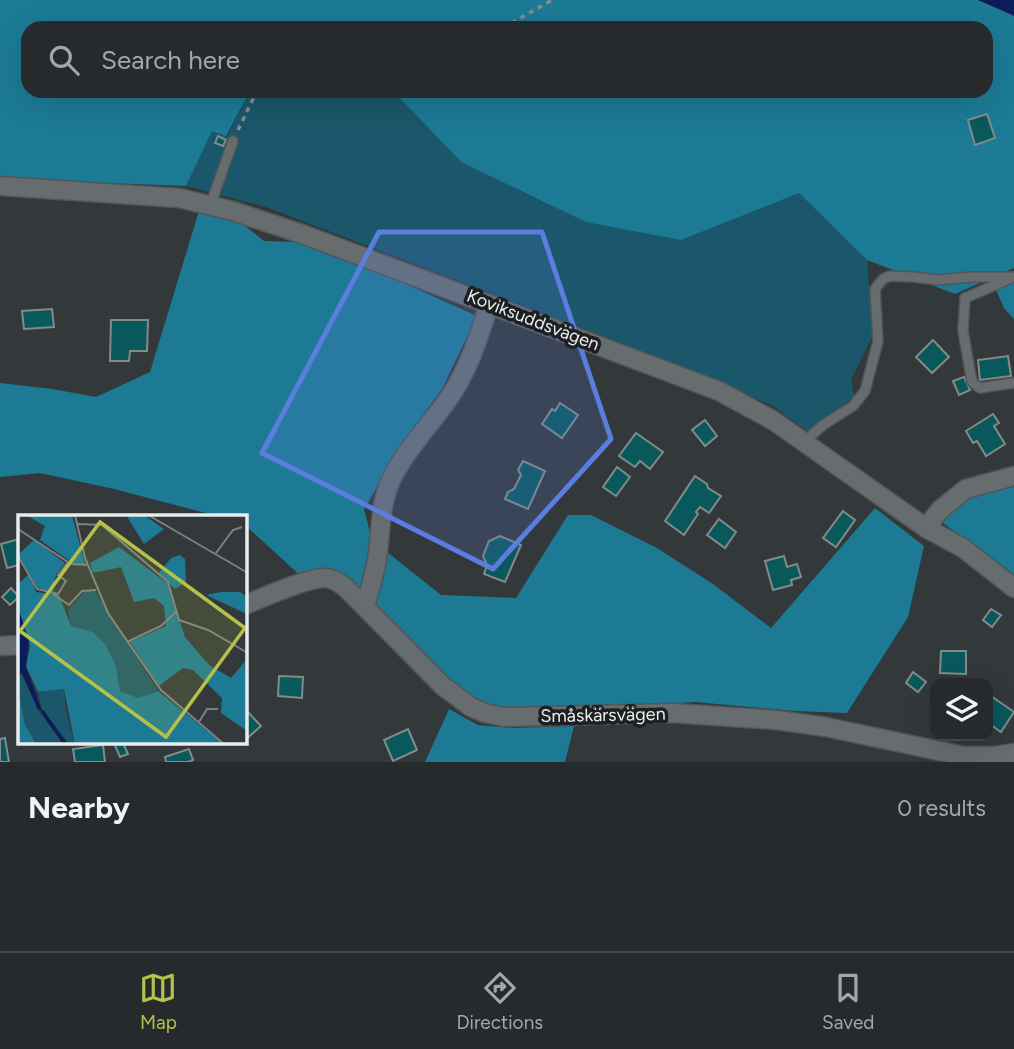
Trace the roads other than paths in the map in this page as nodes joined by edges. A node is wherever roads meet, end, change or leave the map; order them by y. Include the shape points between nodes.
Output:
1 (233, 141) road end
2 (0, 186) edge
3 (210, 206) junction
4 (1013, 277) edge
5 (489, 304) junction
6 (1014, 383) edge
7 (804, 442) junction
8 (1014, 476) edge
9 (926, 528) junction
10 (1014, 588) edge
11 (247, 603) edge
12 (365, 607) junction
13 (18, 645) edge
14 (0, 646) edge
15 (1014, 753) edge

1 - 3 lane
2 - 3 street, Koviksuddsvägen via 179,198
3 - 5 street, Koviksuddsvägen via 302,234
4 - 6 lane via 965,298 963,331 972,382 981,388
4 - 7 lane via 883,279 875,289 878,341 865,391 853,406
5 - 7 street, Koviksuddsvägen via 719,391
5 - 12 street via 451,396 393,475 382,508 376,566
7 - 9 street, Koviksuddsvägen
8 - 9 street via 966,489
9 - 10 street, Koviksuddsvägen via 963,548
11 - 12 street, Småskärsvägen via 326,578 341,583
12 - 15 street, Småskärsvägen via 443,686 485,713 673,713 777,719 964,755
13 - 14 street

